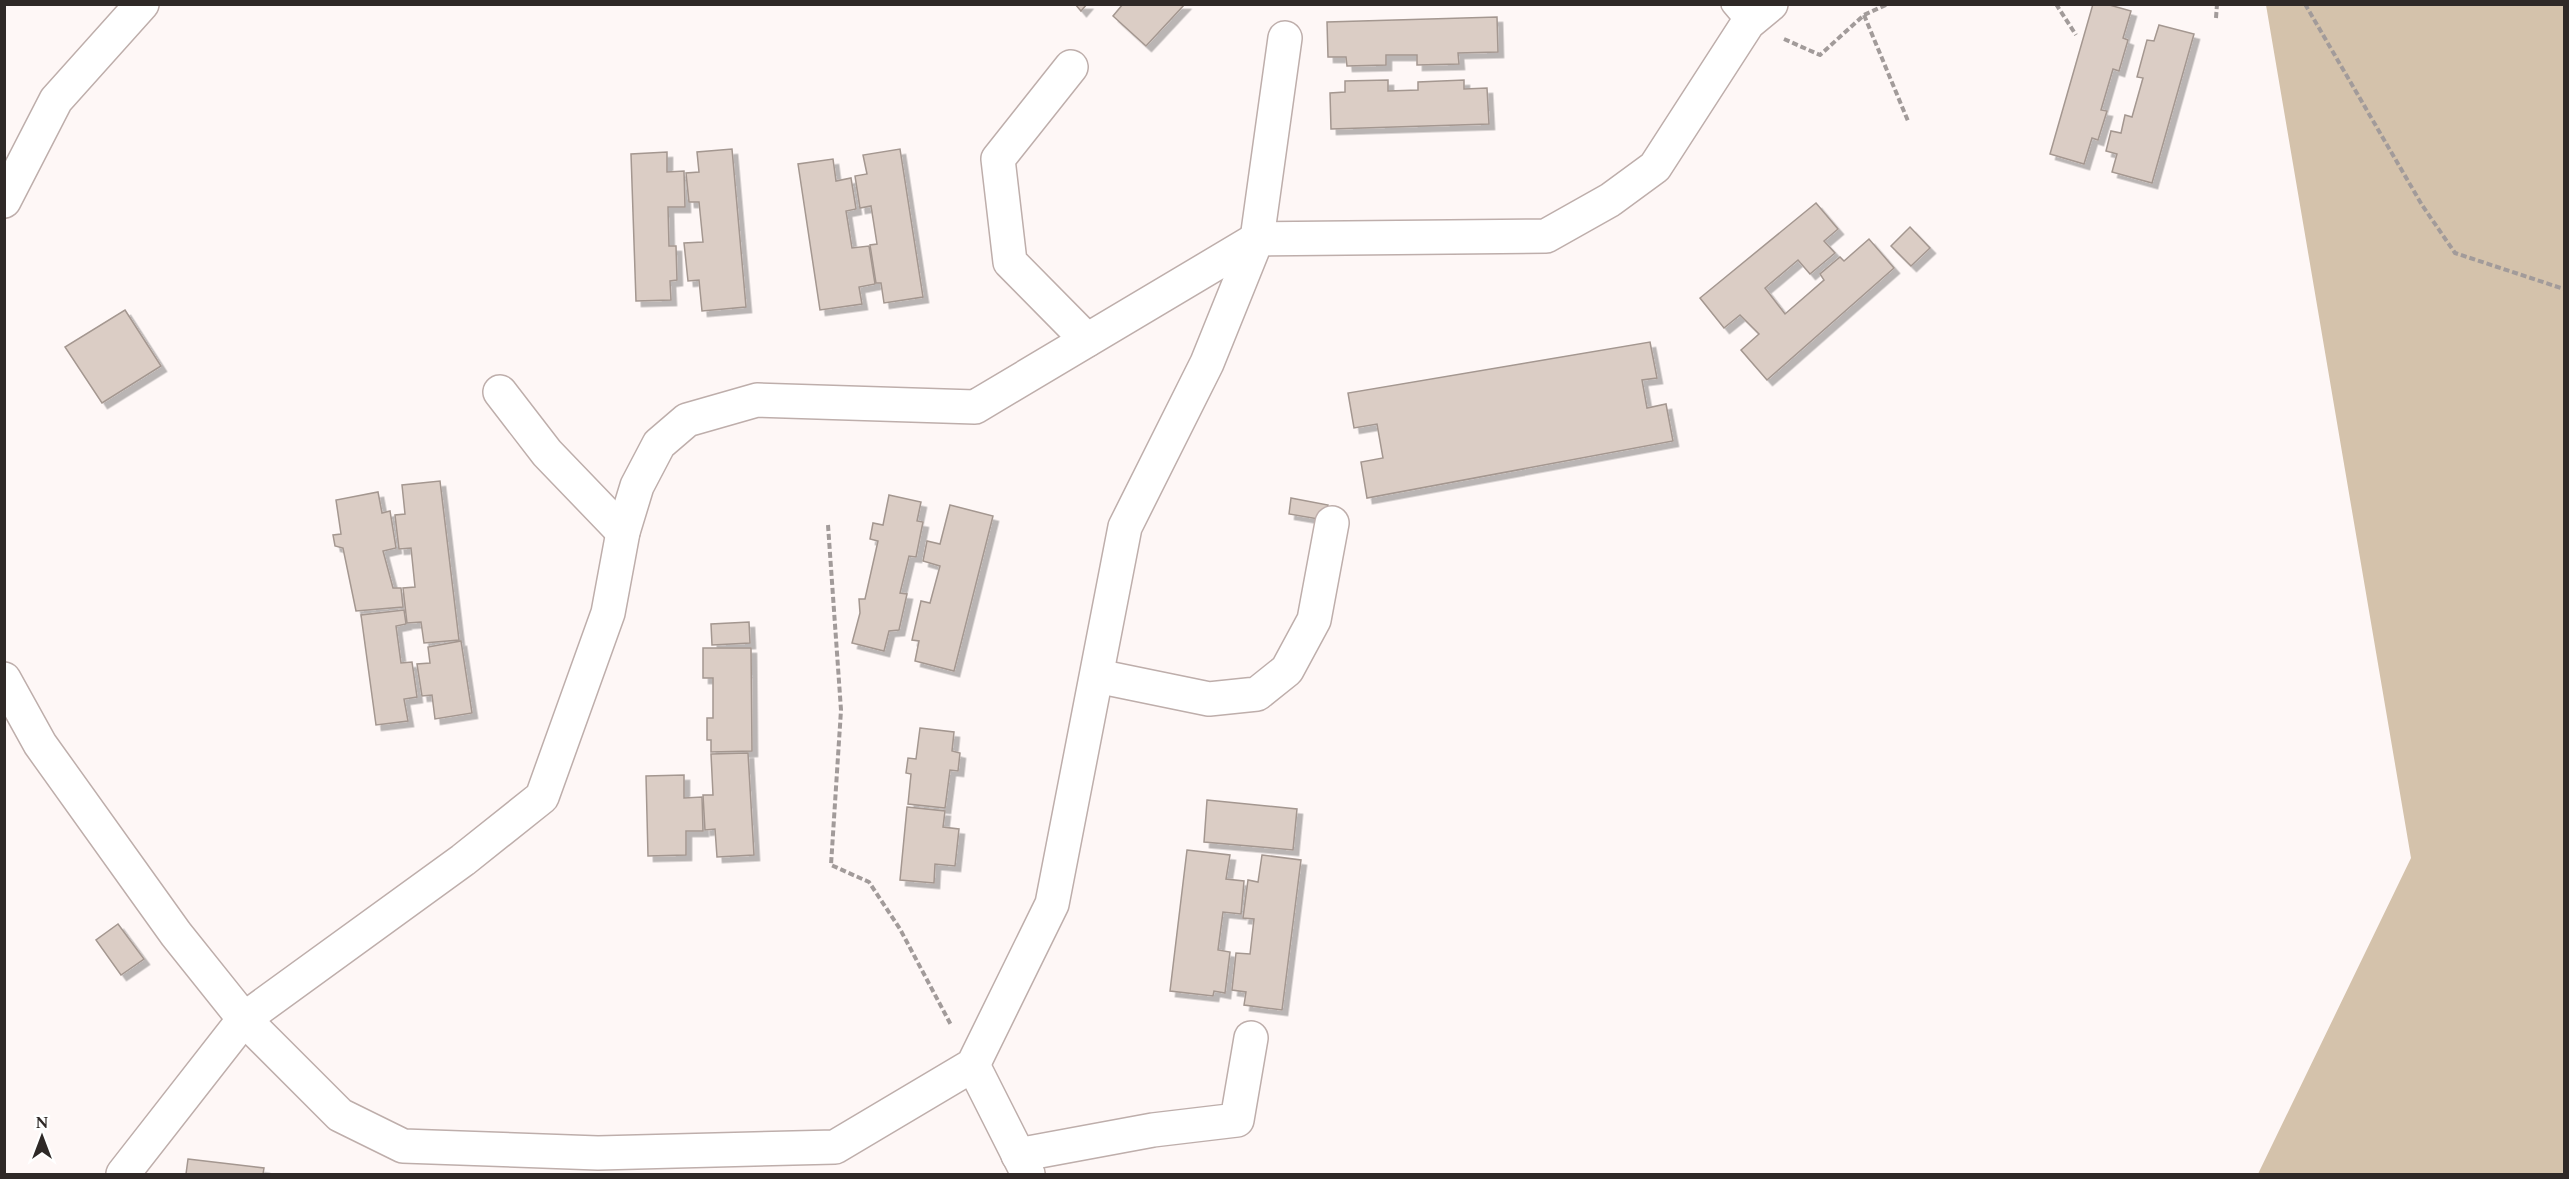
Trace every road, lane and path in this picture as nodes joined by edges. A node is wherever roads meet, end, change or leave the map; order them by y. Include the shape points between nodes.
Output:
1 (142, 4) edge
2 (1888, 4) edge
3 (2056, 4) edge
4 (2217, 4) edge
5 (2305, 4) edge
6 (1751, 11) edge
7 (1864, 15) junction
8 (2216, 18) dead end
9 (2076, 35) dead end
10 (1285, 38) dead end
11 (1071, 67) dead end
12 (1908, 121) dead end
13 (4, 201) edge
14 (1257, 239) junction
15 (2565, 288) edge
16 (1087, 339) junction
17 (500, 392) dead end
18 (1332, 523) dead end
19 (828, 525) dead end
20 (623, 532) junction
21 (1097, 676) junction
22 (4, 679) edge
23 (244, 1019) junction
24 (1251, 1038) dead end
25 (973, 1065) junction
26 (599, 1164) edge
27 (1023, 1165) edge
28 (123, 1174) edge

1 - 13 street via 56,100
2 - 7 path
3 - 9 path
4 - 8 path
5 - 15 path via 2422,205 2455,253
6 - 7 path via 1820,56
6 - 14 street via 1655,167 1610,200 1546,236
7 - 12 path
10 - 14 street
11 - 16 street via 998,159 1011,262
14 - 16 street
14 - 21 street via 1207,363 1125,527
16 - 20 street via 975,406 757,400 687,420 659,444 637,486
17 - 20 street via 547,453
18 - 21 street via 1314,620 1287,670 1257,694 1209,699
19 - 25 path via 841,710 831,865 869,882 900,929
20 - 23 street via 608,613 542,797 463,860
21 - 25 street via 1052,904
22 - 23 street via 47,753 176,934
23 - 26 street via 340,1114 403,1146
23 - 28 street
24 - 27 street via 1237,1120 1153,1131
25 - 26 street via 834,1147
25 - 27 street

